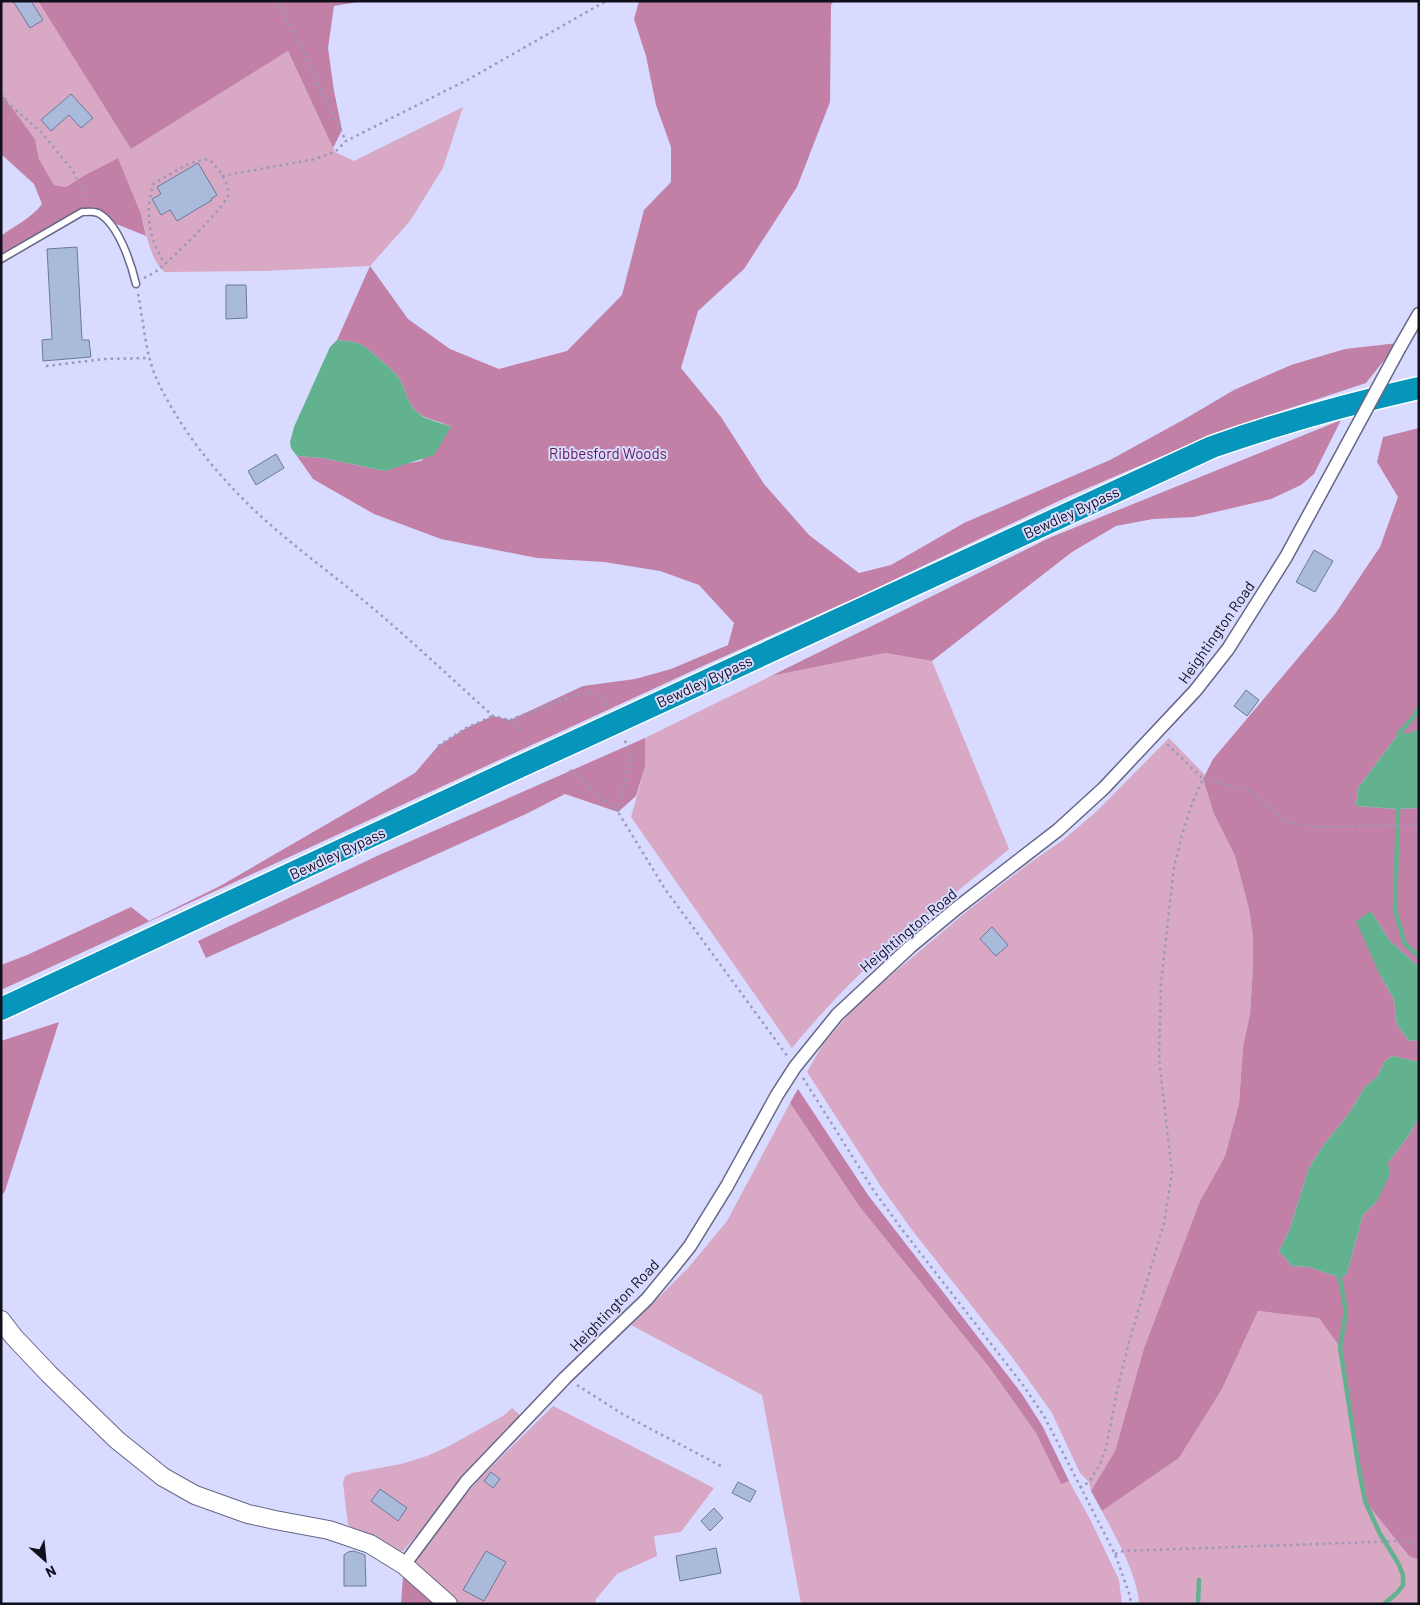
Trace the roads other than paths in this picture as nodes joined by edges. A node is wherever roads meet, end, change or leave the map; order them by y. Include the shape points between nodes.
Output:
1 (1, 259) edge
2 (136, 284) road end
3 (1419, 314) edge
4 (1419, 388) edge
5 (1, 1009) edge
6 (1, 1320) edge
7 (404, 1565) junction
8 (448, 1604) edge

1 - 2 lane via 82,212 96,212 109,221 119,238
3 - 7 street, Heightington Road, bridge via 1286,558 1228,649 1195,691 1104,788 1058,830 910,947 823,1031 777,1095 690,1246 647,1299 566,1377 466,1482
4 - 5 highway, Bewdley Bypass, bridge via 1329,409 1212,447
6 - 7 main road via 49,1374 110,1433 163,1477 196,1495 248,1514 329,1530 370,1544
7 - 8 main road

